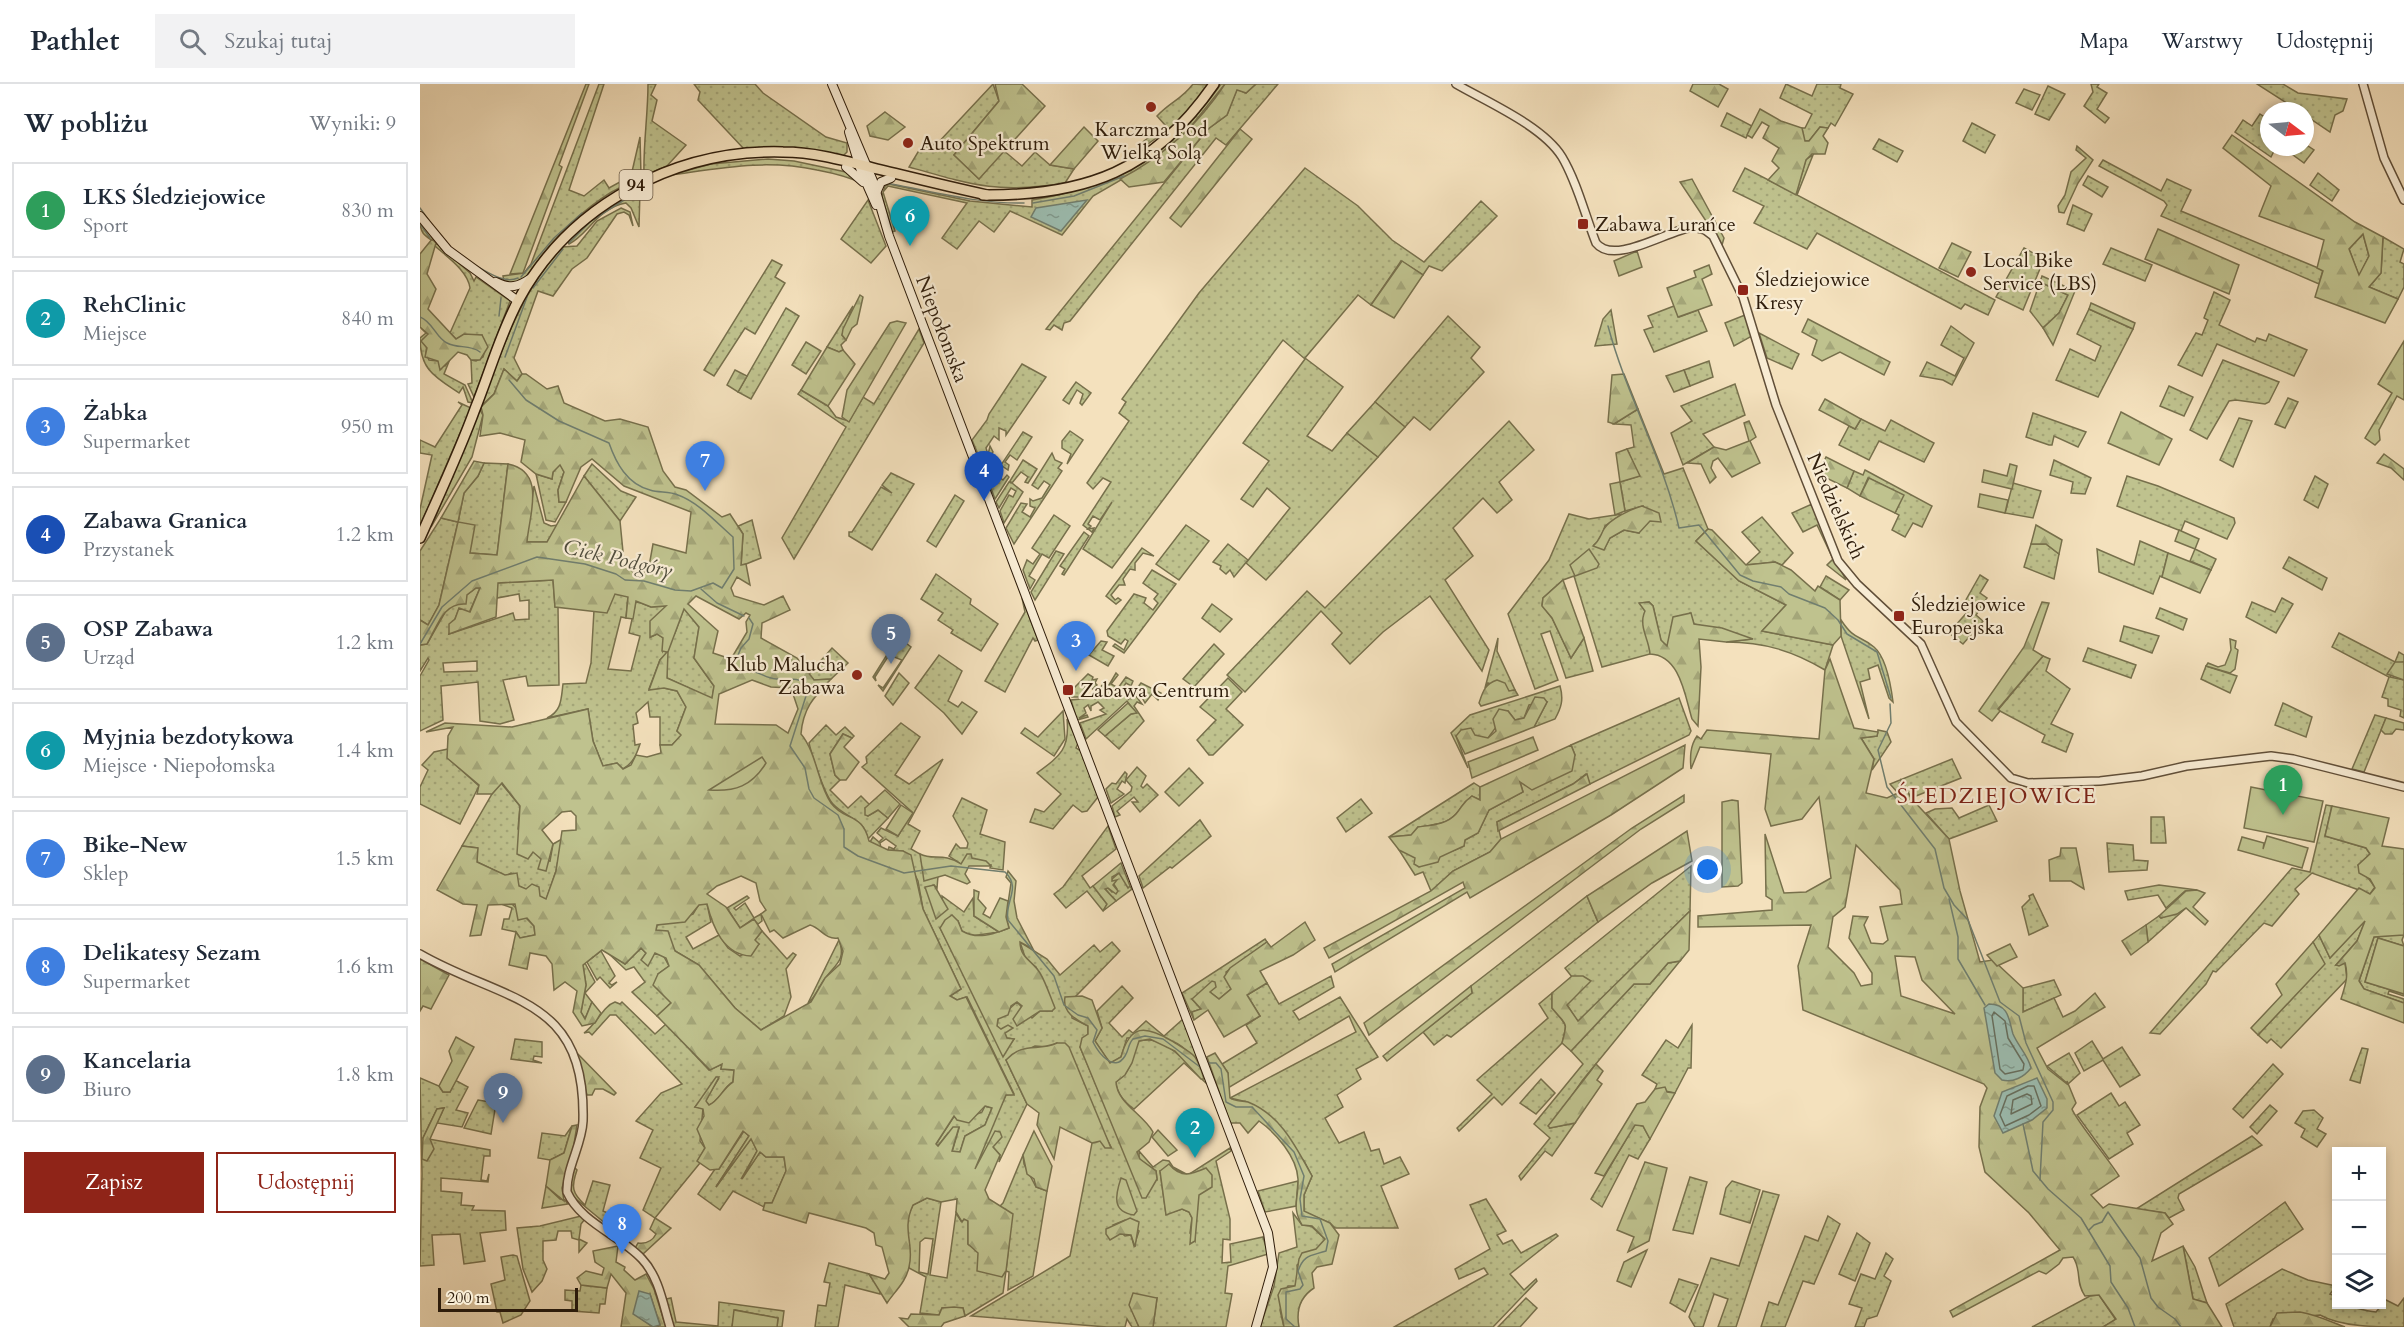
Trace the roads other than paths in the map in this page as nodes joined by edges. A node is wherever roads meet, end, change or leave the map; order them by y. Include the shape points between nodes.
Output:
1 (832, 84) edge
2 (1214, 84) edge
3 (1456, 84) edge
4 (2363, 84) edge
5 (848, 125) junction
6 (851, 143) junction
7 (844, 164) junction
8 (864, 169) junction
9 (891, 178) junction
10 (866, 184) junction
11 (987, 195) junction
12 (877, 196) junction
13 (2404, 200) edge
14 (420, 216) edge
15 (883, 220) junction
16 (483, 276) junction
17 (533, 276) junction
18 (518, 301) junction
19 (420, 538) edge
20 (2404, 787) edge
21 (420, 954) edge
22 (670, 1327) edge
23 (1256, 1327) edge

1 - 5 main road, Niepołomska
2 - 11 main road, 94 via 1180,128 1131,165 1056,192
3 - 20 street, Niedzielskich via 1549,141 1563,158 1596,243 1609,252 1688,228 1700,228 1713,236 1743,297 1776,405 1838,561 1857,584 1922,644 1956,722 2011,778 2028,783 2109,780 2271,756
4 - 13 street via 2384,158
5 - 6 main road, Niepołomska
5 - 8 main road, Niepołomska
6 - 7 main road
6 - 8 main road, Niepołomska
7 - 8 main road, 94
7 - 10 main road
7 - 17 main road, 94 via 787,156 724,157 684,166 614,198 574,228
8 - 9 main road, 94
8 - 10 main road, Niepołomska
8 - 11 main road, 94
8 - 12 main road, Niepołomska
9 - 11 main road, 94 via 957,193
9 - 12 main road via 881,182
10 - 15 main road, Niepołomska
12 - 15 main road, Niepołomska
14 - 16 main road via 448,250
15 - 23 main road, Niepołomska via 1268,1233 1274,1266
16 - 17 main road via 517,287
16 - 18 main road
17 - 18 main road, 94
18 - 19 main road, 94
21 - 22 street via 524,1001 557,1024 578,1071 583,1103 580,1142 567,1192 583,1212 642,1259 658,1287

